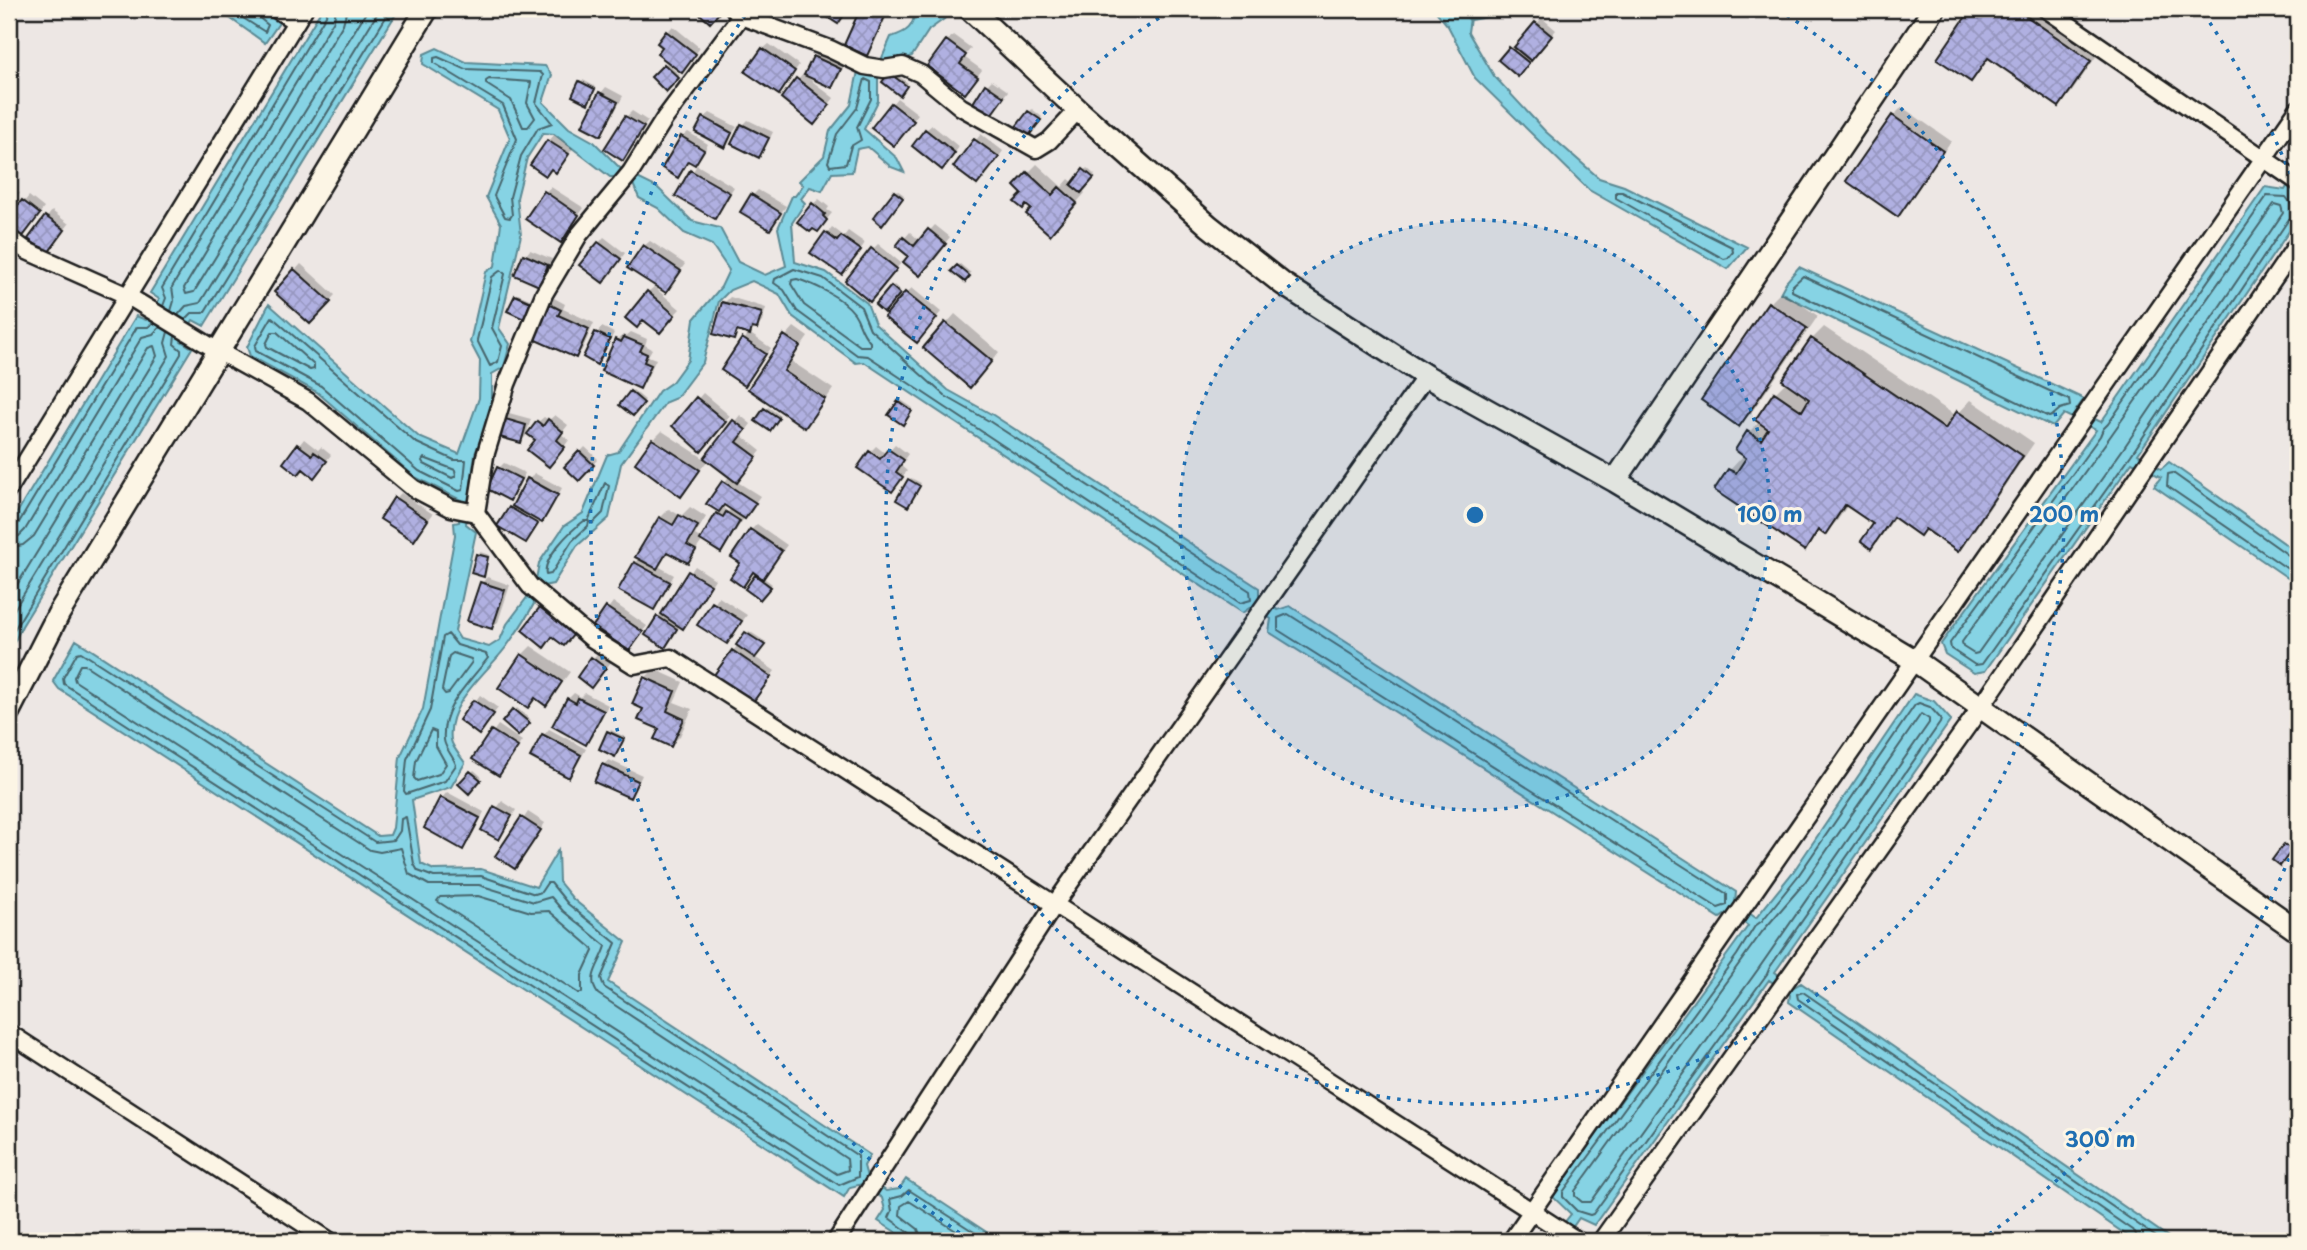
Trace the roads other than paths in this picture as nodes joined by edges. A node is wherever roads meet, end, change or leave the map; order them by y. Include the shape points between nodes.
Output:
1 (276, 9) edge
2 (427, 9) edge
3 (970, 9) edge
4 (1934, 9) edge
5 (2046, 9) edge
6 (737, 12) edge
7 (300, 16) edge
8 (2298, 109) edge
9 (1078, 110) junction
10 (2263, 158) junction
11 (2294, 179) edge
12 (9, 239) edge
13 (2298, 243) edge
14 (128, 296) junction
15 (218, 351) junction
16 (1426, 376) junction
17 (1615, 481) junction
18 (9, 489) edge
19 (468, 511) junction
20 (1914, 660) junction
21 (1981, 707) junction
22 (9, 710) edge
23 (1055, 904) junction
24 (2298, 931) edge
25 (9, 1033) edge
26 (1531, 1211) junction
27 (330, 1241) edge
28 (836, 1241) edge
29 (1511, 1241) edge
30 (1578, 1241) edge
31 (1601, 1241) edge

1 - 7 street
2 - 15 street
3 - 9 street
4 - 17 street
5 - 10 street
6 - 9 street via 877,68 903,66 921,74 961,107 1036,149
6 - 19 street via 626,178 579,235 544,294 507,384
7 - 14 street
8 - 10 street
9 - 16 street via 1209,226 1283,284
10 - 11 street
10 - 20 street
12 - 14 street
13 - 21 street
14 - 15 street
14 - 18 street
15 - 19 street via 308,401 413,488 451,508
15 - 22 street via 59,613
16 - 17 street
16 - 23 street
17 - 20 street
19 - 23 street via 535,591 591,638 635,665 671,658
20 - 21 street
20 - 26 street
21 - 24 street
21 - 31 street
23 - 26 street
23 - 28 street
25 - 27 street
26 - 29 street
26 - 30 street

